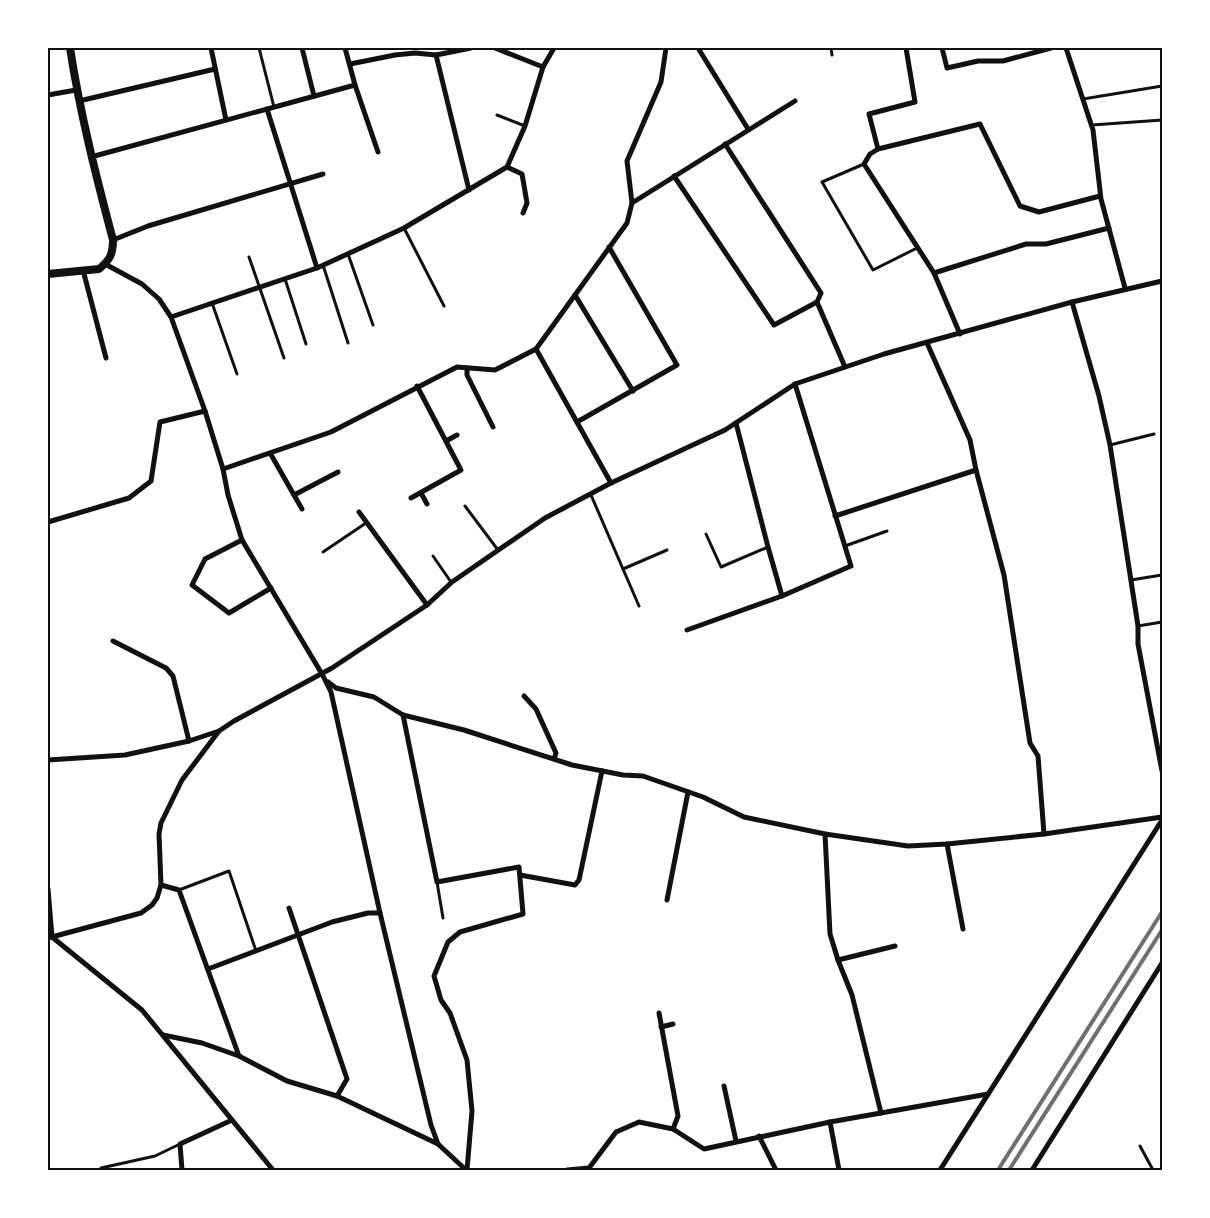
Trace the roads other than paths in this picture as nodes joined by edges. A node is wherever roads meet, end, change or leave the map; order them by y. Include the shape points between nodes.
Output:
1 (70, 48) edge
2 (211, 48) edge
3 (259, 48) edge
4 (302, 48) edge
5 (345, 48) edge
6 (471, 48) edge
7 (495, 48) edge
8 (554, 48) edge
9 (666, 48) edge
10 (698, 48) edge
11 (831, 48) edge
12 (906, 48) edge
13 (942, 48) edge
14 (1025, 48) edge
15 (1051, 48) edge
16 (1066, 48) edge
17 (1028, 54) junction
18 (436, 55) junction
19 (832, 55) dead end
20 (350, 64) junction
21 (543, 67) junction
22 (215, 69) junction
23 (356, 85) junction
24 (1162, 86) edge
25 (76, 90) junction
26 (48, 95) edge
27 (314, 96) junction
28 (1083, 99) junction
29 (79, 101) junction
30 (795, 101) dead end
31 (274, 107) junction
32 (267, 109) junction
33 (497, 116) dead end
34 (226, 120) junction
35 (1162, 120) edge
36 (1091, 125) junction
37 (525, 126) junction
38 (748, 129) junction
39 (725, 144) junction
40 (878, 148) junction
41 (378, 152) dead end
42 (91, 157) junction
43 (864, 164) junction
44 (507, 167) junction
45 (323, 174) dead end
46 (674, 176) junction
47 (290, 184) junction
48 (469, 190) junction
49 (1100, 196) junction
50 (632, 202) junction
51 (523, 213) dead end
52 (404, 228) junction
53 (1108, 228) junction
54 (113, 240) junction
55 (609, 248) junction
56 (917, 248) junction
57 (348, 253) junction
58 (249, 257) dead end
59 (105, 264) junction
60 (320, 266) junction
61 (83, 270) junction
62 (934, 272) junction
63 (48, 274) edge
64 (285, 278) junction
65 (1162, 281) edge
66 (260, 286) junction
67 (1125, 288) junction
68 (575, 295) junction
69 (817, 302) junction
70 (1072, 302) junction
71 (212, 303) junction
72 (444, 306) dead end
73 (171, 317) junction
74 (373, 325) dead end
75 (960, 334) junction
76 (348, 343) dead end
77 (927, 343) junction
78 (306, 344) dead end
79 (536, 349) junction
80 (106, 358) dead end
81 (284, 358) dead end
82 (845, 367) junction
83 (467, 368) junction
84 (237, 374) dead end
85 (795, 384) junction
86 (417, 386) junction
87 (633, 391) junction
88 (205, 411) junction
89 (577, 422) junction
90 (736, 422) junction
91 (493, 427) dead end
92 (1154, 434) dead end
93 (457, 435) dead end
94 (446, 441) junction
95 (1110, 445) junction
96 (270, 453) junction
97 (223, 469) junction
98 (976, 470) junction
99 (338, 472) dead end
100 (611, 483) junction
101 (421, 493) junction
102 (591, 494) junction
103 (294, 496) junction
104 (411, 498) dead end
105 (427, 504) dead end
106 (464, 506) dead end
107 (302, 509) dead end
108 (359, 512) dead end
109 (835, 516) junction
110 (48, 522) edge
111 (366, 523) junction
112 (887, 531) dead end
113 (706, 534) dead end
114 (242, 540) junction
115 (845, 546) junction
116 (768, 547) junction
117 (498, 550) junction
118 (667, 550) dead end
119 (323, 552) dead end
120 (432, 556) dead end
121 (623, 569) junction
122 (1162, 575) edge
123 (1131, 580) junction
124 (452, 582) junction
125 (271, 588) junction
126 (782, 596) junction
127 (427, 605) junction
128 (639, 606) dead end
129 (1162, 622) edge
130 (1138, 626) junction
131 (687, 630) dead end
132 (113, 641) dead end
133 (322, 674) junction
134 (524, 696) dead end
135 (403, 715) junction
136 (218, 731) junction
137 (189, 741) junction
138 (554, 759) junction
139 (48, 760) edge
140 (602, 771) junction
141 (1162, 771) edge
142 (688, 792) junction
143 (1162, 819) edge
144 (826, 834) junction
145 (1044, 834) junction
146 (947, 844) junction
147 (520, 875) junction
148 (437, 882) junction
149 (161, 885) junction
150 (48, 889) edge
151 (179, 890) junction
152 (667, 900) dead end
153 (289, 908) dead end
154 (380, 913) junction
155 (443, 918) dead end
156 (963, 929) dead end
157 (299, 934) junction
158 (50, 938) edge
159 (895, 946) dead end
160 (256, 951) junction
161 (838, 960) junction
162 (1162, 963) edge
163 (208, 969) junction
164 (659, 1013) dead end
165 (673, 1024) dead end
166 (661, 1027) junction
167 (162, 1035) junction
168 (239, 1056) junction
169 (724, 1086) dead end
170 (988, 1094) junction
171 (337, 1096) junction
172 (881, 1113) junction
173 (232, 1120) junction
174 (830, 1122) junction
175 (673, 1129) junction
176 (759, 1136) junction
177 (736, 1142) junction
178 (180, 1144) junction
179 (438, 1144) junction
180 (1140, 1146) dead end
181 (101, 1168) dead end
182 (182, 1170) edge
183 (273, 1170) edge
184 (467, 1170) edge
185 (567, 1170) edge
186 (776, 1170) edge
187 (838, 1170) edge
188 (940, 1170) edge
189 (1032, 1170) edge
190 (1152, 1170) edge

1 - 25 street
2 - 22 street
3 - 31 lane
4 - 27 street
5 - 20 street
6 - 18 street
7 - 21 street
8 - 21 street
9 - 50 street via 661,82 627,161
10 - 38 street
11 - 19 lane
12 - 40 street via 915,102 868,114
13 - 17 street via 947,68
14 - 17 street
15 - 17 street
16 - 28 street
18 - 20 street via 414,53
18 - 48 street
20 - 23 street
21 - 37 street
22 - 29 street
22 - 34 street
23 - 27 street
23 - 41 street
24 - 28 lane
25 - 26 street
25 - 29 street
27 - 31 street
28 - 36 street
29 - 42 street
30 - 38 street
31 - 32 street
32 - 34 street
32 - 47 street
33 - 37 lane
34 - 42 street
35 - 36 lane
36 - 49 street
37 - 44 street
38 - 39 street
39 - 46 street
39 - 69 street via 821,293
40 - 43 street
40 - 49 street via 980,124 1020,206 1039,212
42 - 54 street
43 - 56 street
43 - 56 lane via 822,182 873,270
44 - 48 street
44 - 51 street via 522,174 527,202
45 - 47 street
46 - 50 street
46 - 69 street via 774,325
47 - 54 street via 148,226
47 - 60 street
48 - 52 street
49 - 53 street
50 - 55 street via 627,223
52 - 57 street
52 - 72 lane
53 - 62 street via 1046,244 1026,244
53 - 67 street
54 - 59 street via 113,252
55 - 68 street
55 - 87 street via 677,365
56 - 62 street
57 - 60 street
57 - 74 lane
58 - 66 lane
59 - 61 street via 98,269
59 - 73 street via 142,284 159,299
60 - 64 street
60 - 76 lane
61 - 63 street
61 - 80 street
62 - 75 street
64 - 66 street
64 - 78 lane
65 - 67 street
66 - 71 street
66 - 81 lane
67 - 70 street
68 - 79 street
68 - 87 street
69 - 82 street
70 - 75 street
70 - 95 street
71 - 73 street
71 - 84 lane
73 - 88 street
75 - 77 street
77 - 82 street
77 - 98 street via 970,440
79 - 83 street via 495,370
79 - 89 street
82 - 85 street
83 - 86 street via 457,367
83 - 91 street via 467,375
85 - 90 street
85 - 109 street
86 - 94 street
86 - 96 street via 331,432
87 - 89 street
88 - 97 street
88 - 110 street via 160,422 151,481 129,498
89 - 100 street
90 - 100 street
90 - 116 street
92 - 95 lane
93 - 94 street
94 - 101 street via 461,470
95 - 123 street
96 - 97 street
96 - 103 street
97 - 114 street
98 - 109 street
98 - 145 street via 1004,575 1030,743 1038,756
99 - 103 street
100 - 102 street
101 - 104 street
101 - 105 street
102 - 117 street via 545,518
102 - 121 lane
103 - 107 street
106 - 117 lane
108 - 111 street
109 - 115 street
111 - 119 lane
111 - 127 street
112 - 115 lane
113 - 116 lane via 721,567
114 - 125 street
114 - 125 street via 205,559 192,585 229,613
115 - 126 street via 850,566
116 - 126 street
117 - 124 street
118 - 121 lane
120 - 124 lane
121 - 128 lane
122 - 123 lane
123 - 130 street
124 - 127 street
125 - 133 street
126 - 131 street
127 - 133 street
129 - 130 lane
130 - 141 street via 1138,644
132 - 137 street via 166,668 173,676
133 - 135 street via 336,688 374,697
133 - 136 street
133 - 154 street via 331,692
134 - 138 street via 536,709 556,753
135 - 138 street via 464,730
135 - 148 street
136 - 137 street
136 - 149 street via 182,780 161,823 158,834
137 - 139 street via 125,755
138 - 140 street
140 - 142 street via 643,776
140 - 147 street via 579,880 575,886
142 - 144 street via 744,817
142 - 152 street
143 - 145 street
143 - 170 street
144 - 146 street via 908,846
144 - 161 street via 830,934
145 - 146 street
146 - 156 street
147 - 148 street via 519,867
147 - 184 street via 523,914 460,932 448,942 434,976 440,1000 450,1013 467,1060 472,1111
148 - 155 lane
149 - 151 street
149 - 158 street via 157,898 142,913
150 - 158 street
151 - 160 lane via 229,871
151 - 163 street
153 - 157 street
154 - 157 street via 332,922
154 - 179 street via 430,1125
157 - 160 street
157 - 171 street via 347,1079
158 - 167 street via 117,988 142,1010
159 - 161 street
160 - 163 street
161 - 172 street via 852,995
162 - 189 street
163 - 168 street
164 - 166 street
165 - 166 street
166 - 175 street via 678,1116
167 - 168 street via 202,1042
167 - 173 street
168 - 171 street via 287,1081
169 - 177 street
170 - 172 street
170 - 188 street
171 - 179 street
172 - 174 street
173 - 178 street
173 - 183 street
174 - 176 street
174 - 187 street
175 - 177 street via 704,1148
175 - 185 street via 639,1122 616,1132 589,1168
176 - 177 street
176 - 186 street
178 - 181 lane via 155,1156
178 - 182 street
179 - 184 street
180 - 190 lane

